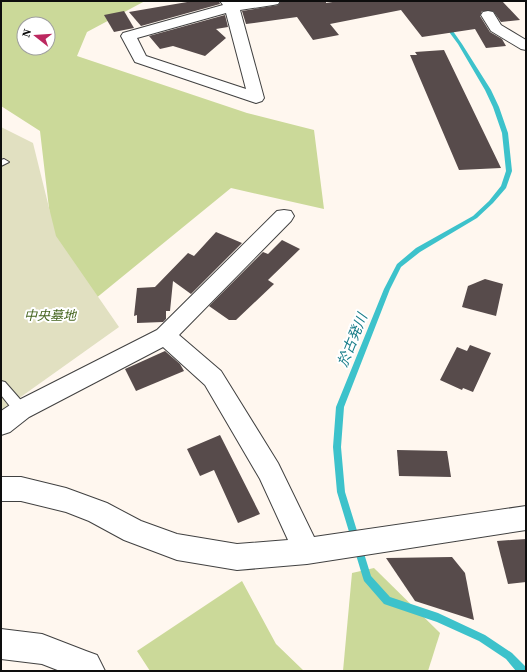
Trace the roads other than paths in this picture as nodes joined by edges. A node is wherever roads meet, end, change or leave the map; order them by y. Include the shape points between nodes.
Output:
1 (273, 1) edge
2 (229, 4) edge
3 (488, 15) dead end
4 (526, 46) edge
5 (284, 216) dead end
6 (165, 336) junction
7 (1, 386) edge
8 (21, 410) junction
9 (1, 425) edge
10 (1, 489) edge
11 (526, 518) edge
12 (307, 551) junction
13 (1, 644) edge
14 (90, 671) edge

1 - 2 street
2 - 2 street via 256,98 140,59 128,36
3 - 4 street via 496,28
5 - 6 street
6 - 8 street
6 - 12 street via 213,378 269,471
7 - 8 lane
8 - 9 street
10 - 12 street via 21,490 66,500 177,547 237,557
11 - 12 street
13 - 14 street via 42,648 86,666

